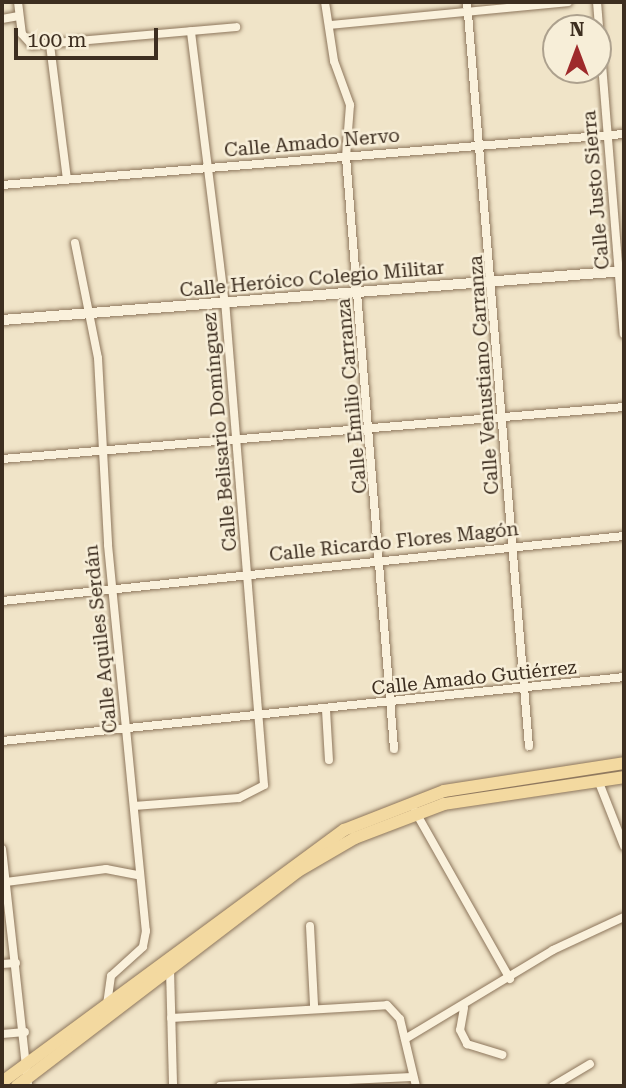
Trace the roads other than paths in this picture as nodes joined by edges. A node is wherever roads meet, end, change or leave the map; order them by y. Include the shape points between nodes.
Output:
1 (18, 2) edge
2 (325, 2) edge
3 (467, 2) edge
4 (568, 2) edge
5 (597, 2) edge
6 (19, 16) junction
7 (468, 16) junction
8 (2, 19) edge
9 (330, 25) junction
10 (236, 27) dead end
11 (191, 31) junction
12 (50, 45) junction
13 (624, 134) edge
14 (606, 136) junction
15 (480, 142) junction
16 (346, 157) junction
17 (212, 167) junction
18 (68, 179) junction
19 (2, 185) edge
20 (75, 243) dead end
21 (622, 272) edge
22 (494, 281) junction
23 (358, 293) junction
24 (225, 305) junction
25 (90, 312) junction
26 (2, 320) edge
27 (624, 334) edge
28 (624, 407) edge
29 (502, 419) junction
30 (371, 431) junction
31 (236, 443) junction
32 (102, 450) junction
33 (2, 459) edge
34 (624, 536) edge
35 (513, 547) junction
36 (382, 560) junction
37 (248, 573) junction
38 (112, 592) junction
39 (2, 601) edge
40 (624, 677) edge
41 (523, 690) junction
42 (393, 703) junction
43 (326, 709) junction
44 (259, 715) junction
45 (126, 725) junction
46 (2, 741) edge
47 (529, 746) dead end
48 (394, 749) dead end
49 (328, 760) dead end
50 (624, 763) edge
51 (624, 777) edge
52 (598, 780) junction
53 (134, 806) junction
54 (414, 806) junction
55 (624, 846) edge
56 (2, 849) edge
57 (138, 875) junction
58 (6, 882) junction
59 (624, 917) edge
60 (310, 926) dead end
61 (16, 963) junction
62 (2, 964) edge
63 (170, 969) junction
64 (510, 979) junction
65 (107, 1002) junction
66 (314, 1006) junction
67 (464, 1008) junction
68 (109, 1016) junction
69 (171, 1017) junction
70 (25, 1032) junction
71 (2, 1034) edge
72 (405, 1039) junction
73 (502, 1055) dead end
74 (27, 1064) junction
75 (590, 1064) dead end
76 (412, 1077) junction
77 (2, 1082) edge
78 (24, 1084) edge
79 (173, 1086) edge
80 (220, 1086) edge
81 (416, 1086) edge
82 (553, 1086) edge

1 - 6 street
2 - 9 street, Calle Emilio Carranza
3 - 7 street, Calle Venustiano Carranza
4 - 7 street
5 - 14 street, Calle Justo Sierra
6 - 8 street
6 - 12 street via 22,34 32,45
7 - 9 street
7 - 15 street, Calle Venustiano Carranza
9 - 16 street, Calle Emilio Carranza via 350,105
10 - 11 street
11 - 12 street
11 - 17 street, Calle Belisario Domínguez
12 - 18 street
13 - 14 street, Calle Amado Nervo
14 - 15 street, Calle Amado Nervo
14 - 21 street, Calle Justo Sierra
15 - 16 street, Calle Amado Nervo
15 - 22 street, Calle Venustiano Carranza
16 - 17 street, Calle Amado Nervo
16 - 23 street, Calle Emilio Carranza
17 - 18 street, Calle Amado Nervo
17 - 24 street, Calle Belisario Domínguez
18 - 19 street, Calle Amado Nervo
20 - 25 street, Calle Aquiles Serdán
21 - 22 main road, Calle Heróico Colegio Militar
21 - 27 street, Calle Justo Sierra
22 - 23 main road, Calle Heróico Colegio Militar
22 - 29 street, Calle Venustiano Carranza
23 - 24 main road, Calle Heróico Colegio Militar
23 - 30 street, Calle Emilio Carranza
24 - 25 main road, Calle Heróico Colegio Militar
24 - 31 street, Calle Belisario Domínguez
25 - 26 main road, Calle Heróico Colegio Militar
25 - 32 street, Calle Aquiles Serdán
28 - 29 street
29 - 30 street
29 - 35 street, Calle Venustiano Carranza
30 - 31 street
30 - 36 street, Calle Emilio Carranza
31 - 32 street
31 - 37 street, Calle Belisario Domínguez
32 - 33 street
32 - 38 street, Calle Aquiles Serdán
34 - 35 street, Calle Ricardo Flores Magón
35 - 36 street, Calle Ricardo Flores Magón
35 - 41 street, Calle Venustiano Carranza
36 - 37 street, Calle Ricardo Flores Magón
36 - 42 street, Calle Emilio Carranza
37 - 38 street, Calle Ricardo Flores Magón
37 - 44 street, Calle Belisario Domínguez
38 - 39 street, Calle Ricardo Flores Magón
38 - 45 street, Calle Aquiles Serdán
40 - 41 street, Calle Amado Gutiérrez
41 - 42 street, Calle Amado Gutiérrez
41 - 47 street, Calle Venustiano Carranza
42 - 43 street, Calle Amado Gutiérrez
42 - 48 street, Calle Emilio Carranza
43 - 44 street, Calle Amado Gutiérrez
43 - 49 street
44 - 45 street, Calle Amado Gutiérrez
44 - 53 street, Calle Belisario Domínguez via 262,790 219,801
45 - 46 street, Calle Amado Gutiérrez
45 - 53 street, Calle Aquiles Serdán
50 - 54 main road
51 - 52 main road
52 - 54 main road
52 - 55 street
53 - 57 street, Calle Aquiles Serdán
54 - 63 main road via 323,855
54 - 64 street
54 - 65 main road via 314,846
56 - 58 street
57 - 58 street via 106,869
57 - 65 street, Calle Aquiles Serdán via 145,944 111,976
58 - 61 street
59 - 64 street via 569,941
60 - 66 street
61 - 62 street
61 - 70 street
63 - 68 main road
63 - 69 street
64 - 67 street
65 - 68 street, Calle Aquiles Serdán
65 - 74 main road
66 - 69 street
66 - 72 street via 387,1005
67 - 72 street
67 - 73 street via 460,1030 467,1044
68 - 78 main road
69 - 79 street
70 - 71 street
70 - 74 street
72 - 76 street
74 - 77 main road
74 - 78 street
75 - 82 street
76 - 80 street
76 - 81 street

